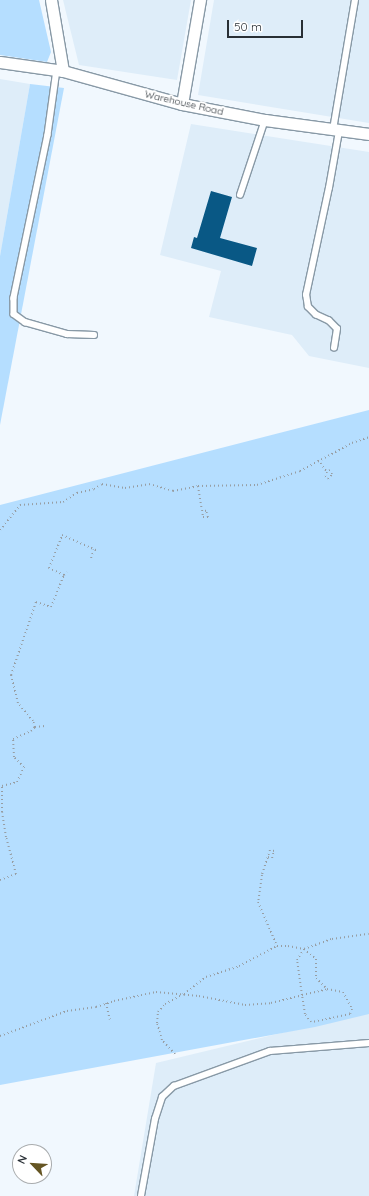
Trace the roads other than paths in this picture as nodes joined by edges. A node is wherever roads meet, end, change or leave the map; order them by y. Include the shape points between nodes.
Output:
1 (51, 0) edge
2 (200, 0) edge
3 (355, 0) edge
4 (0, 62) edge
5 (60, 71) junction
6 (182, 104) junction
7 (265, 120) junction
8 (336, 131) junction
9 (369, 134) edge
10 (240, 195) dead end
11 (94, 335) dead end
12 (334, 348) dead end
13 (369, 1043) edge
14 (141, 1196) edge

1 - 5 street
2 - 6 street
3 - 8 lane
4 - 5 street, Warehouse Road
5 - 6 street, Warehouse Road
5 - 11 lane via 14,298 14,314 25,322 68,334
6 - 7 street, Warehouse Road
7 - 8 street, Warehouse Road
7 - 10 lane
8 - 9 street, Warehouse Road
8 - 12 lane via 329,188 306,295 308,308 337,329
13 - 14 lane via 270,1051 174,1086 162,1097 155,1119

